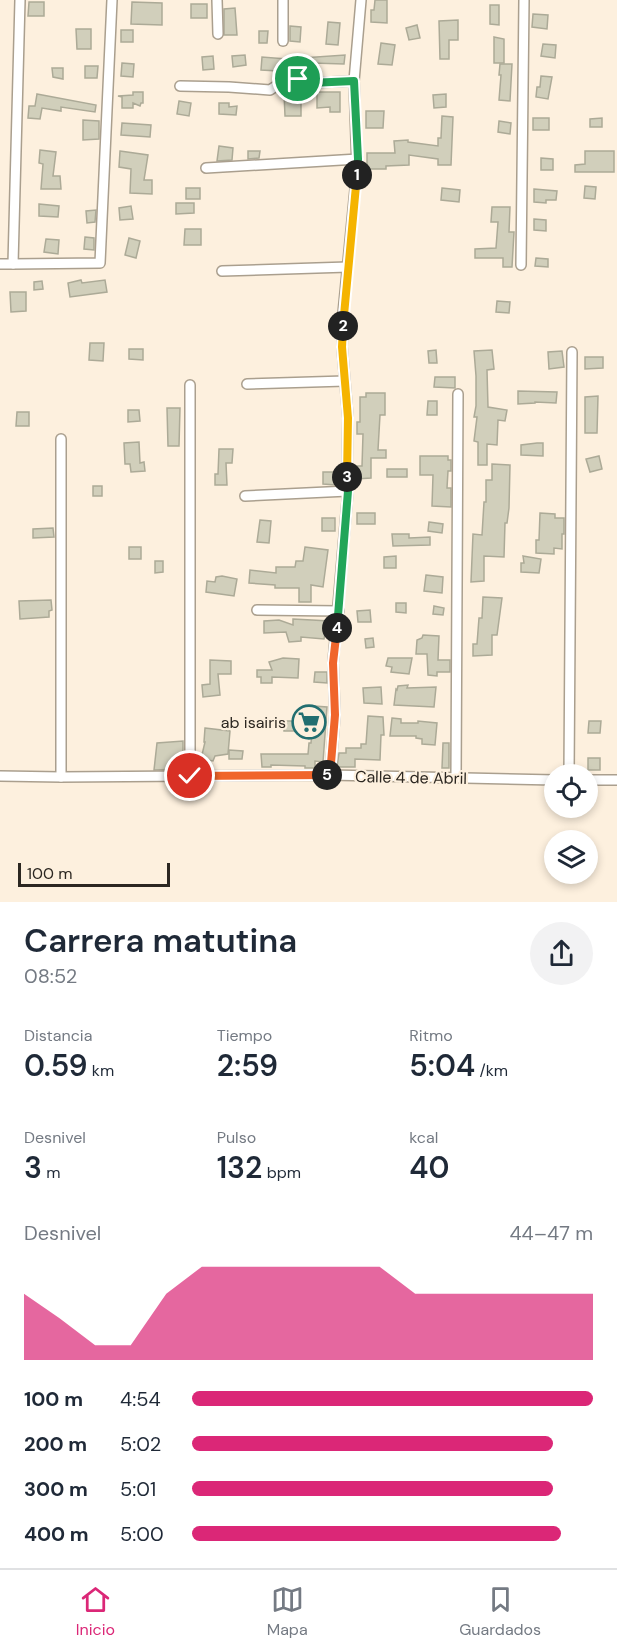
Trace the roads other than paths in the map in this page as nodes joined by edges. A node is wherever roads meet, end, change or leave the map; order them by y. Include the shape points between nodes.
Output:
1 (20, 0) edge
2 (112, 0) edge
3 (217, 0) edge
4 (283, 0) edge
5 (361, 0) edge
6 (524, 0) edge
7 (218, 34) dead end
8 (283, 41) dead end
9 (354, 81) junction
10 (180, 86) dead end
11 (358, 159) junction
12 (206, 168) dead end
13 (0, 264) edge
14 (13, 264) junction
15 (521, 265) dead end
16 (348, 267) junction
17 (222, 271) dead end
18 (572, 352) dead end
19 (345, 381) junction
20 (247, 384) dead end
21 (190, 385) dead end
22 (458, 394) dead end
23 (62, 439) dead end
24 (348, 491) junction
25 (245, 496) dead end
26 (257, 610) dead end
27 (339, 611) junction
28 (569, 764) edge
29 (330, 775) junction
30 (0, 776) edge
31 (190, 776) junction
32 (61, 777) junction
33 (456, 778) junction
34 (544, 780) edge
35 (598, 780) edge
36 (617, 780) edge

1 - 14 street
2 - 14 street via 100,263
3 - 7 street
4 - 8 street
5 - 9 street
6 - 15 street
9 - 10 street via 309,83 298,79 282,82 270,90
9 - 11 street
11 - 12 street
11 - 16 street
13 - 14 street
16 - 17 street
16 - 19 street via 342,347
18 - 28 street
19 - 20 street
19 - 24 street
21 - 31 street
22 - 33 street
23 - 32 street
24 - 25 street
24 - 27 street
26 - 27 street
27 - 29 street via 333,663 335,715
29 - 31 street, Calle 4 de Abril
29 - 33 street, Calle 4 de Abril
30 - 32 street, Calle 4 de Abril
31 - 32 street, Calle 4 de Abril
33 - 34 street, Calle 4 de Abril
35 - 36 street

